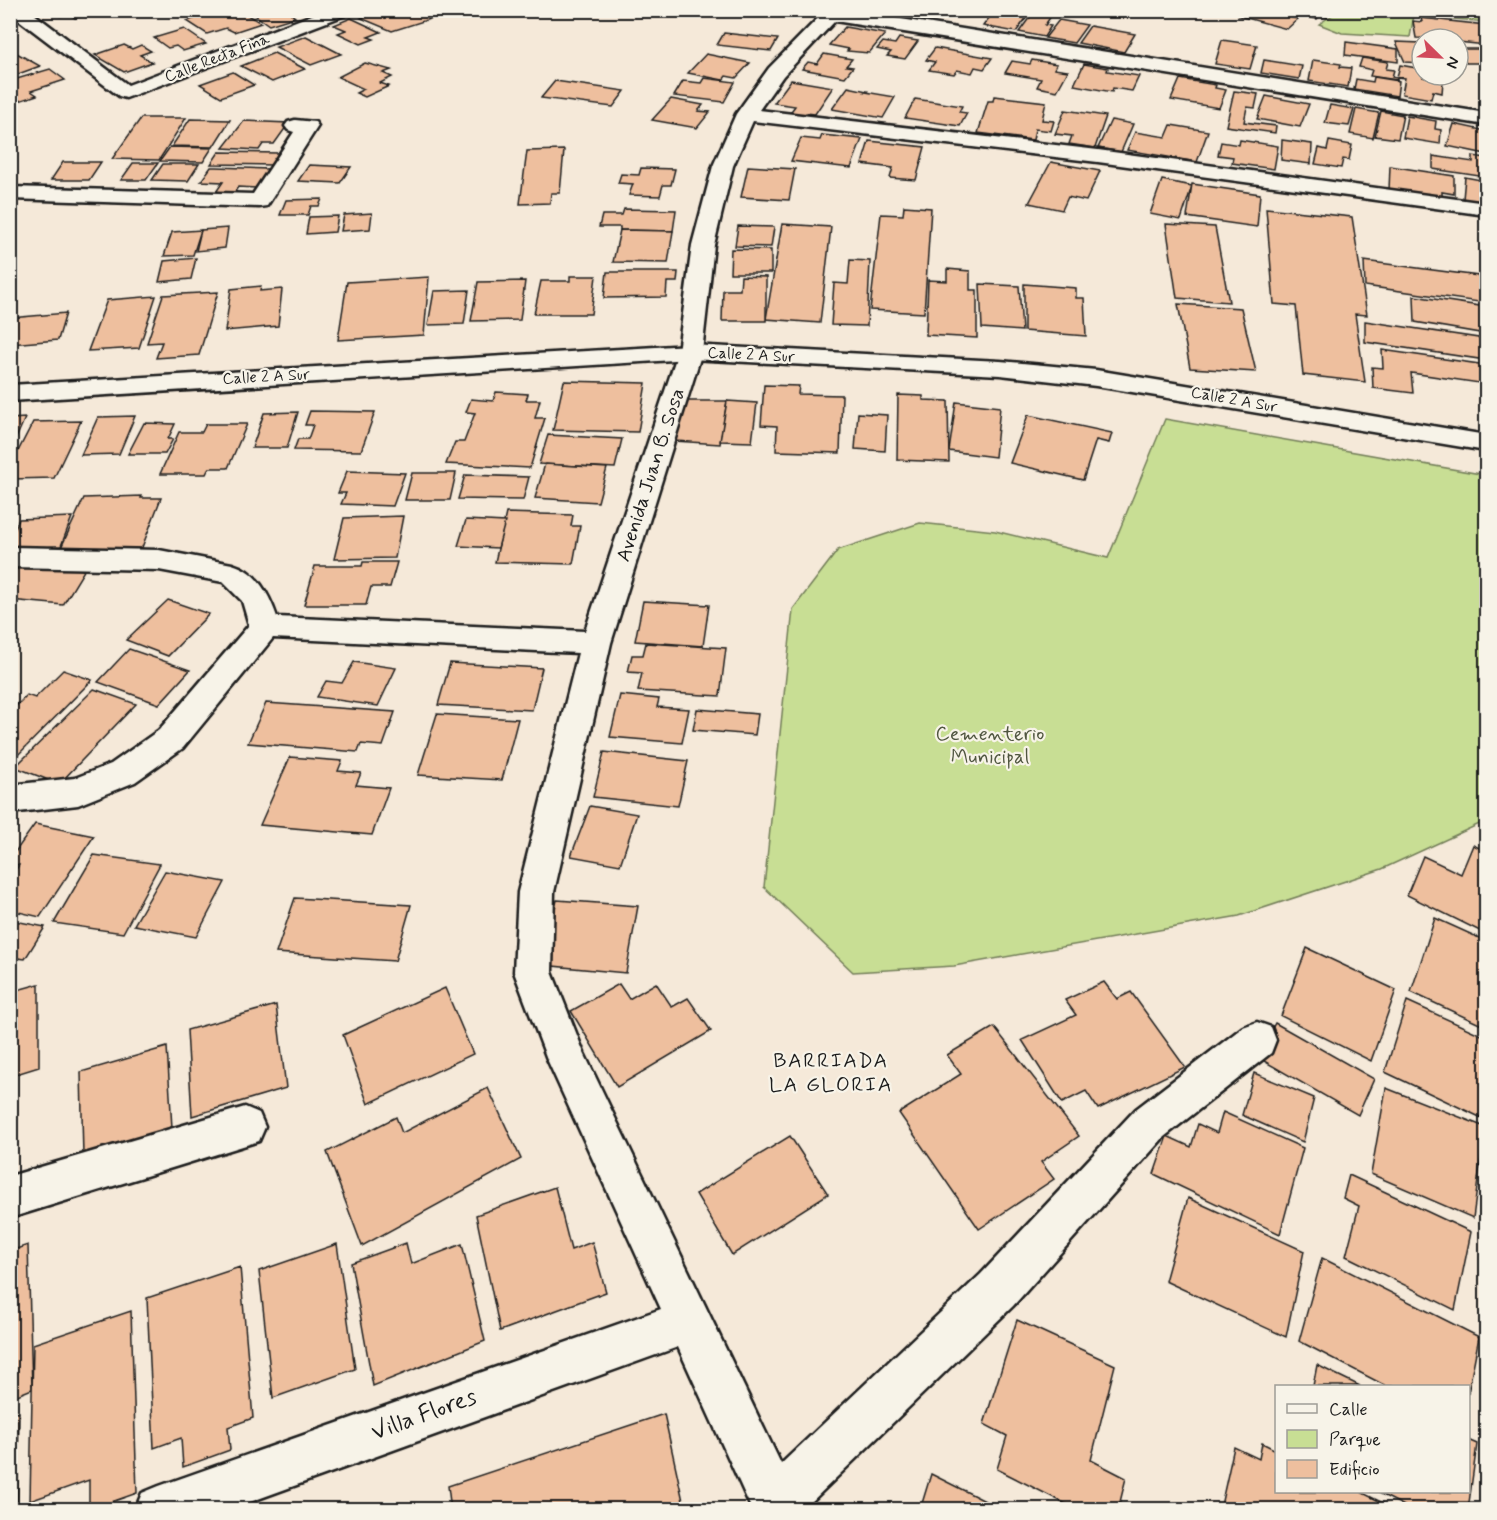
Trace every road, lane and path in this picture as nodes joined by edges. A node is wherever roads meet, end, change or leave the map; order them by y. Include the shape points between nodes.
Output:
1 (17, 10) edge
2 (342, 10) edge
3 (834, 13) edge
4 (746, 114) junction
5 (1486, 119) edge
6 (295, 126) dead end
7 (10, 193) edge
8 (1486, 209) edge
9 (690, 352) junction
10 (10, 393) edge
11 (1486, 443) edge
12 (10, 557) edge
13 (265, 627) junction
14 (596, 643) junction
15 (10, 799) edge
16 (1257, 1040) dead end
17 (245, 1127) dead end
18 (10, 1197) edge
19 (689, 1321) junction
20 (775, 1507) edge
21 (159, 1509) edge

1 - 2 street, Calle Recta Fina via 126,92
3 - 4 street, Avenida Juan B. Sosa via 776,72
3 - 5 street
4 - 8 street
4 - 9 street, Avenida Juan B. Sosa via 723,166 703,245
6 - 7 street via 308,126 259,201
9 - 10 street, Calle 2 A Sur
9 - 11 street, Calle 2 A Sur via 1000,368 1096,378
9 - 14 street, Avenida Juan B. Sosa
12 - 13 street via 159,560 232,574 255,596
13 - 14 street
13 - 15 street via 171,739 123,773 78,791
14 - 19 street, Avenida Juan B. Sosa via 536,892 533,972 567,1059
16 - 20 street via 1150,1123 997,1290
17 - 18 street
19 - 20 street
19 - 21 street, Villa Flores

